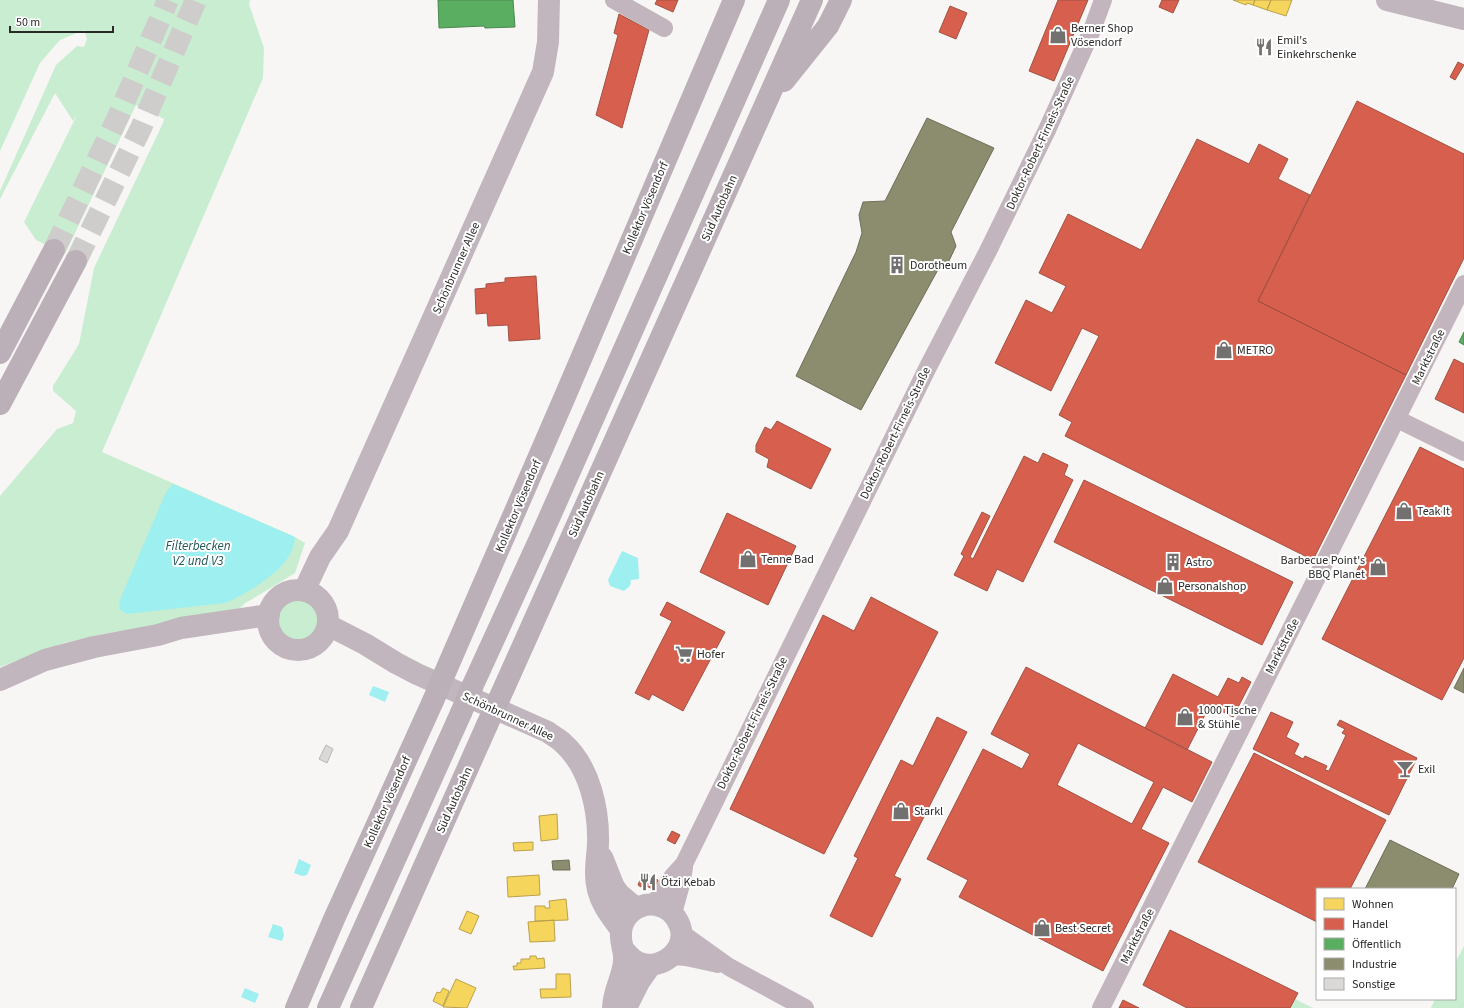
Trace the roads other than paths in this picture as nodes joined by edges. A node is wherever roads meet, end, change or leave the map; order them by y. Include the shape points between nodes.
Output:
1 (550, 0) edge
2 (614, 0) edge
3 (734, 0) edge
4 (779, 0) edge
5 (812, 0) edge
6 (841, 0) edge
7 (1103, 0) edge
8 (1387, 0) edge
9 (1464, 19) edge
10 (664, 28) dead end
11 (766, 104) junction
12 (54, 250) tunnel mouth
13 (76, 261) tunnel mouth
14 (1464, 284) edge
15 (0, 353) edge
16 (0, 404) edge
17 (1397, 419) junction
18 (1464, 452) edge
19 (311, 594) junction
20 (269, 623) junction
21 (324, 633) junction
22 (0, 680) edge
23 (598, 844) junction
24 (684, 864) junction
25 (644, 906) junction
26 (677, 922) junction
27 (622, 940) junction
28 (672, 956) junction
29 (651, 965) junction
30 (729, 967) junction
31 (296, 1008) edge
32 (328, 1008) edge
33 (361, 1008) edge
34 (613, 1008) edge
35 (626, 1008) edge
36 (806, 1008) edge
37 (1100, 1008) edge

1 - 19 main road, Schönbrunner Allee via 548,42 543,72 338,531 320,557
2 - 10 street
3 - 31 highway, Kollektor Vösendorf, bridge via 433,701
4 - 32 highway, bridge
5 - 11 highway, Süd Autobahn
6 - 11 highway via 828,26
7 - 24 street, Doktor-Robert-Firneis-Straße via 1047,130
8 - 9 main road
11 - 33 highway, Süd Autobahn, bridge
12 - 15 highway
13 - 16 highway
14 - 17 street, Marktstraße
17 - 18 street
17 - 37 street, Marktstraße
19 - 20 main road via 290,591 279,597 271,608
19 - 21 main road via 327,612
20 - 21 main road via 275,640 292,649 309,648
20 - 22 main road via 109,643 45,660
21 - 23 main road, Schönbrunner Allee via 548,732 564,744 577,759 589,782 595,804
23 - 25 main road, Schönbrunner Allee via 619,894
23 - 27 main road, Schönbrunner Allee via 596,881 603,905
24 - 25 street, Doktor-Robert-Firneis-Straße
24 - 26 street, Doktor-Robert-Firneis-Straße
25 - 26 main road, Schönbrunner Allee via 660,906
25 - 27 main road via 631,912 624,920
26 - 28 main road via 679,945
26 - 30 street via 687,937
27 - 29 main road, Schönbrunner Allee via 633,959
27 - 34 main road via 624,962
28 - 29 main road via 662,963
28 - 30 street via 699,959
29 - 35 main road
30 - 36 street

